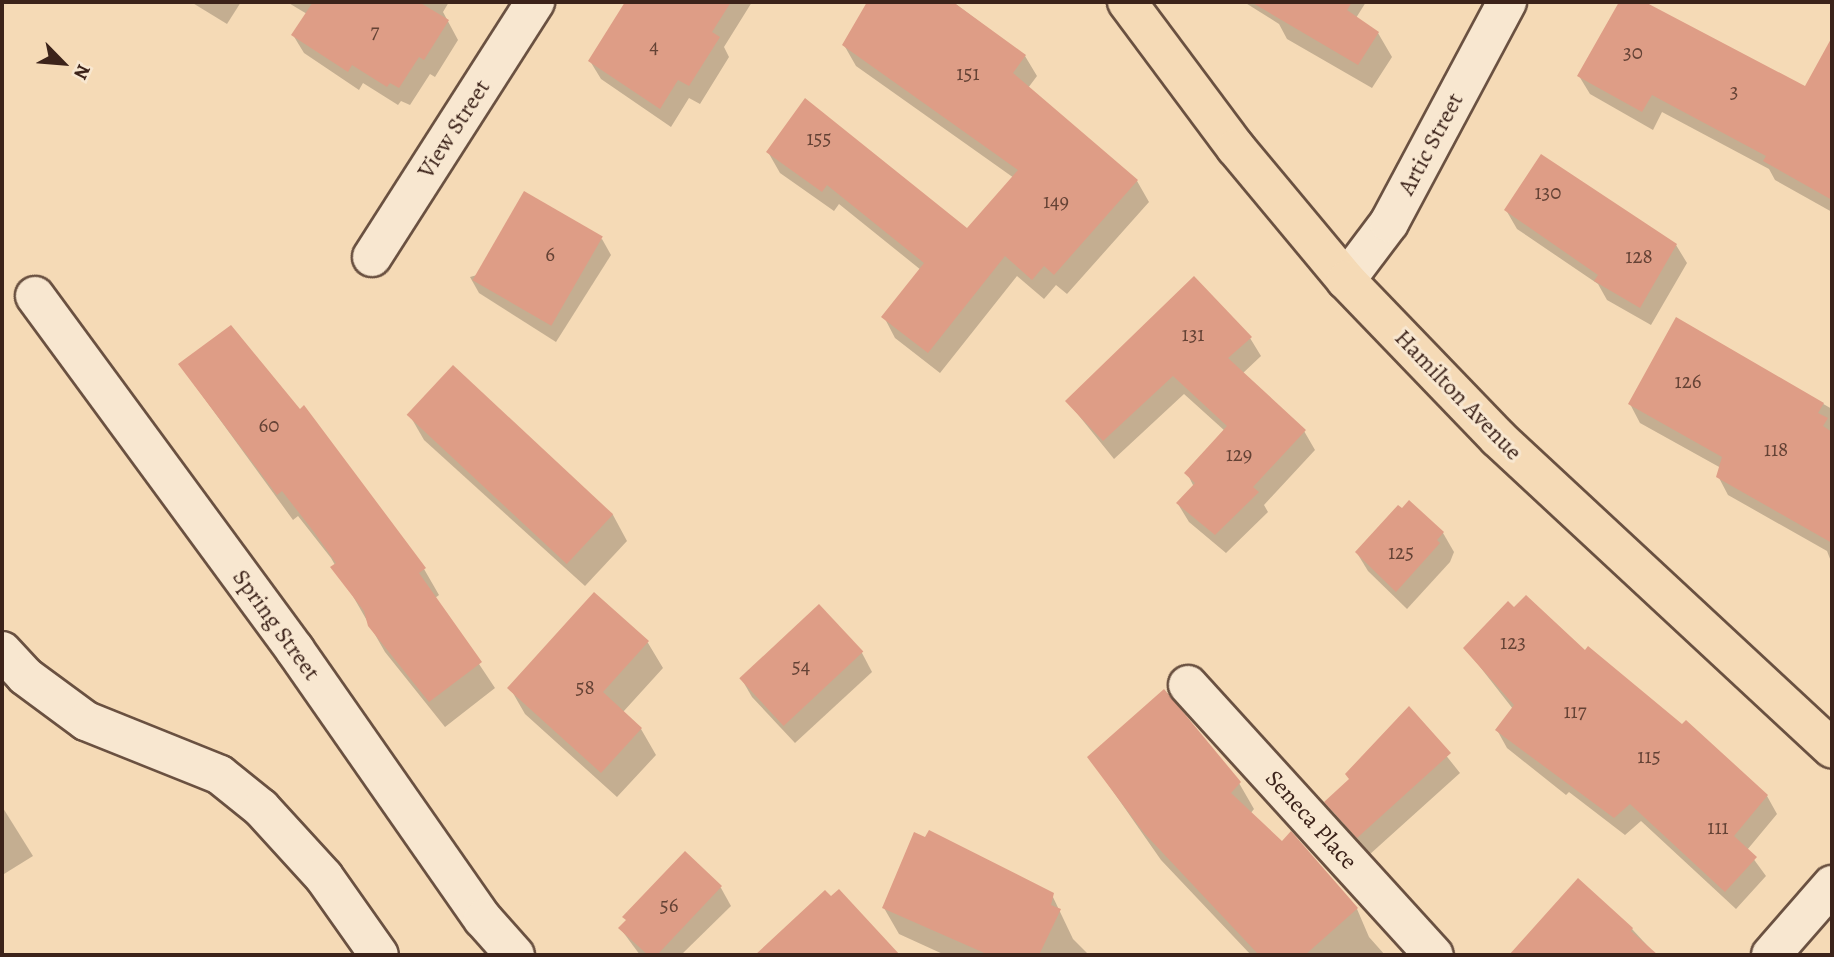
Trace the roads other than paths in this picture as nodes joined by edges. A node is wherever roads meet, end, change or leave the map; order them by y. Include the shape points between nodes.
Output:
1 (535, 2) edge
2 (1126, 2) edge
3 (1507, 2) edge
4 (372, 257) dead end
5 (1346, 280) junction
6 (35, 296) dead end
7 (2, 651) edge
8 (1188, 685) dead end
9 (1832, 748) edge
10 (1832, 885) edge
11 (379, 955) edge
12 (514, 955) edge
13 (1434, 955) edge
14 (1771, 955) edge

1 - 4 street, View Street
2 - 5 main road, Hamilton Avenue via 1236,148
3 - 5 street, Artic Street via 1389,223
5 - 9 main road, Hamilton Avenue via 1498,438
6 - 12 street, Spring Street
7 - 11 street via 25,676 86,721 220,775 261,808 324,877
8 - 13 street, Seneca Place
10 - 14 street

